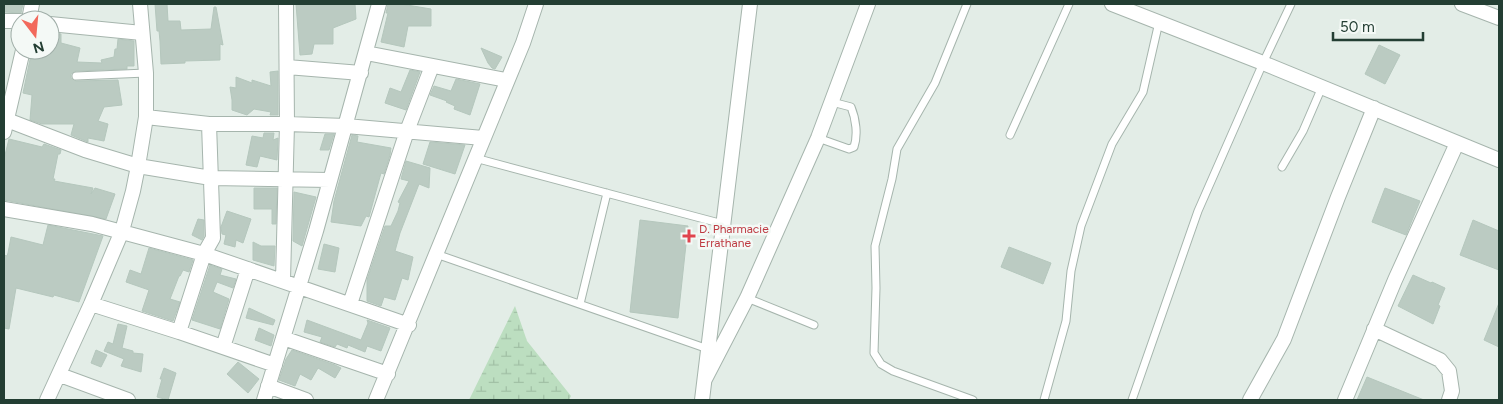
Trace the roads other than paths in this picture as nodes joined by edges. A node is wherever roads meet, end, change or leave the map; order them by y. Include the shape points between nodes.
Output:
1 (140, 4) edge
2 (286, 4) edge
3 (379, 4) edge
4 (536, 4) edge
5 (750, 4) edge
6 (868, 4) edge
7 (967, 4) edge
8 (1069, 4) edge
9 (1112, 4) edge
10 (1291, 4) edge
11 (1462, 4) edge
12 (1493, 12) edge
13 (1159, 22) junction
14 (60, 25) edge
15 (142, 34) junction
16 (366, 53) junction
17 (21, 60) edge
18 (1263, 63) junction
19 (432, 66) junction
20 (287, 67) junction
21 (146, 73) junction
22 (361, 73) junction
23 (76, 76) dead end
24 (506, 80) junction
25 (1322, 87) junction
26 (832, 102) junction
27 (1374, 108) junction
28 (146, 117) junction
29 (209, 124) junction
30 (288, 124) junction
31 (5, 126) edge
32 (346, 126) junction
33 (407, 131) junction
34 (1010, 135) dead end
35 (482, 138) junction
36 (818, 138) junction
37 (1457, 143) junction
38 (475, 157) junction
39 (1499, 160) edge
40 (138, 166) junction
41 (1282, 167) dead end
42 (211, 178) junction
43 (285, 179) junction
44 (330, 180) junction
45 (607, 193) junction
46 (4, 209) edge
47 (724, 224) junction
48 (122, 231) junction
49 (204, 254) junction
50 (436, 254) junction
51 (248, 269) junction
52 (282, 280) junction
53 (300, 286) junction
54 (747, 298) junction
55 (91, 304) junction
56 (350, 304) junction
57 (580, 304) junction
58 (409, 325) junction
59 (814, 325) dead end
60 (1374, 329) junction
61 (179, 332) junction
62 (283, 338) junction
63 (223, 347) junction
64 (708, 349) junction
65 (275, 365) junction
66 (388, 374) junction
67 (60, 375) junction
68 (705, 379) junction
69 (268, 386) junction
70 (47, 400) edge
71 (128, 400) edge
72 (264, 400) edge
73 (306, 400) edge
74 (376, 400) edge
75 (702, 400) edge
76 (973, 400) edge
77 (1044, 400) edge
78 (1132, 400) edge
79 (1250, 400) edge
80 (1345, 400) edge
81 (1449, 400) edge

1 - 15 street
2 - 20 street
3 - 16 street
4 - 24 street
5 - 47 street
6 - 26 street
7 - 76 lane via 935,83 897,149 875,246 874,353 881,364 893,371
8 - 34 lane
9 - 13 street
10 - 18 lane
11 - 12 street
13 - 18 street
13 - 77 lane via 1143,92 1112,144 1081,226 1071,271 1066,321
14 - 15 street
15 - 21 street
16 - 19 street
16 - 22 street
17 - 31 street
18 - 25 street
18 - 78 lane via 1198,211
19 - 24 street
19 - 33 street
20 - 22 street
20 - 30 street
21 - 23 lane
21 - 28 street
22 - 32 street
24 - 35 street
25 - 27 street
25 - 41 lane via 1303,131
26 - 36 street
26 - 36 lane via 852,107 857,139 854,147 850,149
27 - 37 street
27 - 79 street via 1284,339
28 - 29 street
28 - 40 street
29 - 30 street
29 - 42 street
30 - 32 street
30 - 43 street
31 - 40 street
32 - 33 street
32 - 44 street
33 - 35 street
33 - 56 street
35 - 38 street
36 - 54 street
37 - 39 street
37 - 60 street
38 - 45 lane
38 - 50 street
40 - 42 street
40 - 48 street
42 - 43 street
42 - 49 street via 213,238
43 - 44 street
43 - 52 street
44 - 53 street
45 - 47 lane
45 - 57 lane
46 - 48 street
47 - 64 street
48 - 49 street
48 - 55 street
49 - 51 street
49 - 61 street
50 - 57 lane
50 - 58 street
51 - 52 street
51 - 63 street
52 - 53 street
53 - 56 street
53 - 62 street
54 - 59 lane
54 - 68 street
55 - 61 street
55 - 67 street
56 - 58 street
57 - 64 lane
58 - 66 street
60 - 80 street
60 - 81 street via 1440,360 1449,371 1452,391
61 - 63 street
62 - 65 street
62 - 66 street
63 - 65 street
64 - 68 street
65 - 69 street
66 - 74 street
67 - 70 street
67 - 71 street
68 - 75 street
69 - 72 street
69 - 73 street

